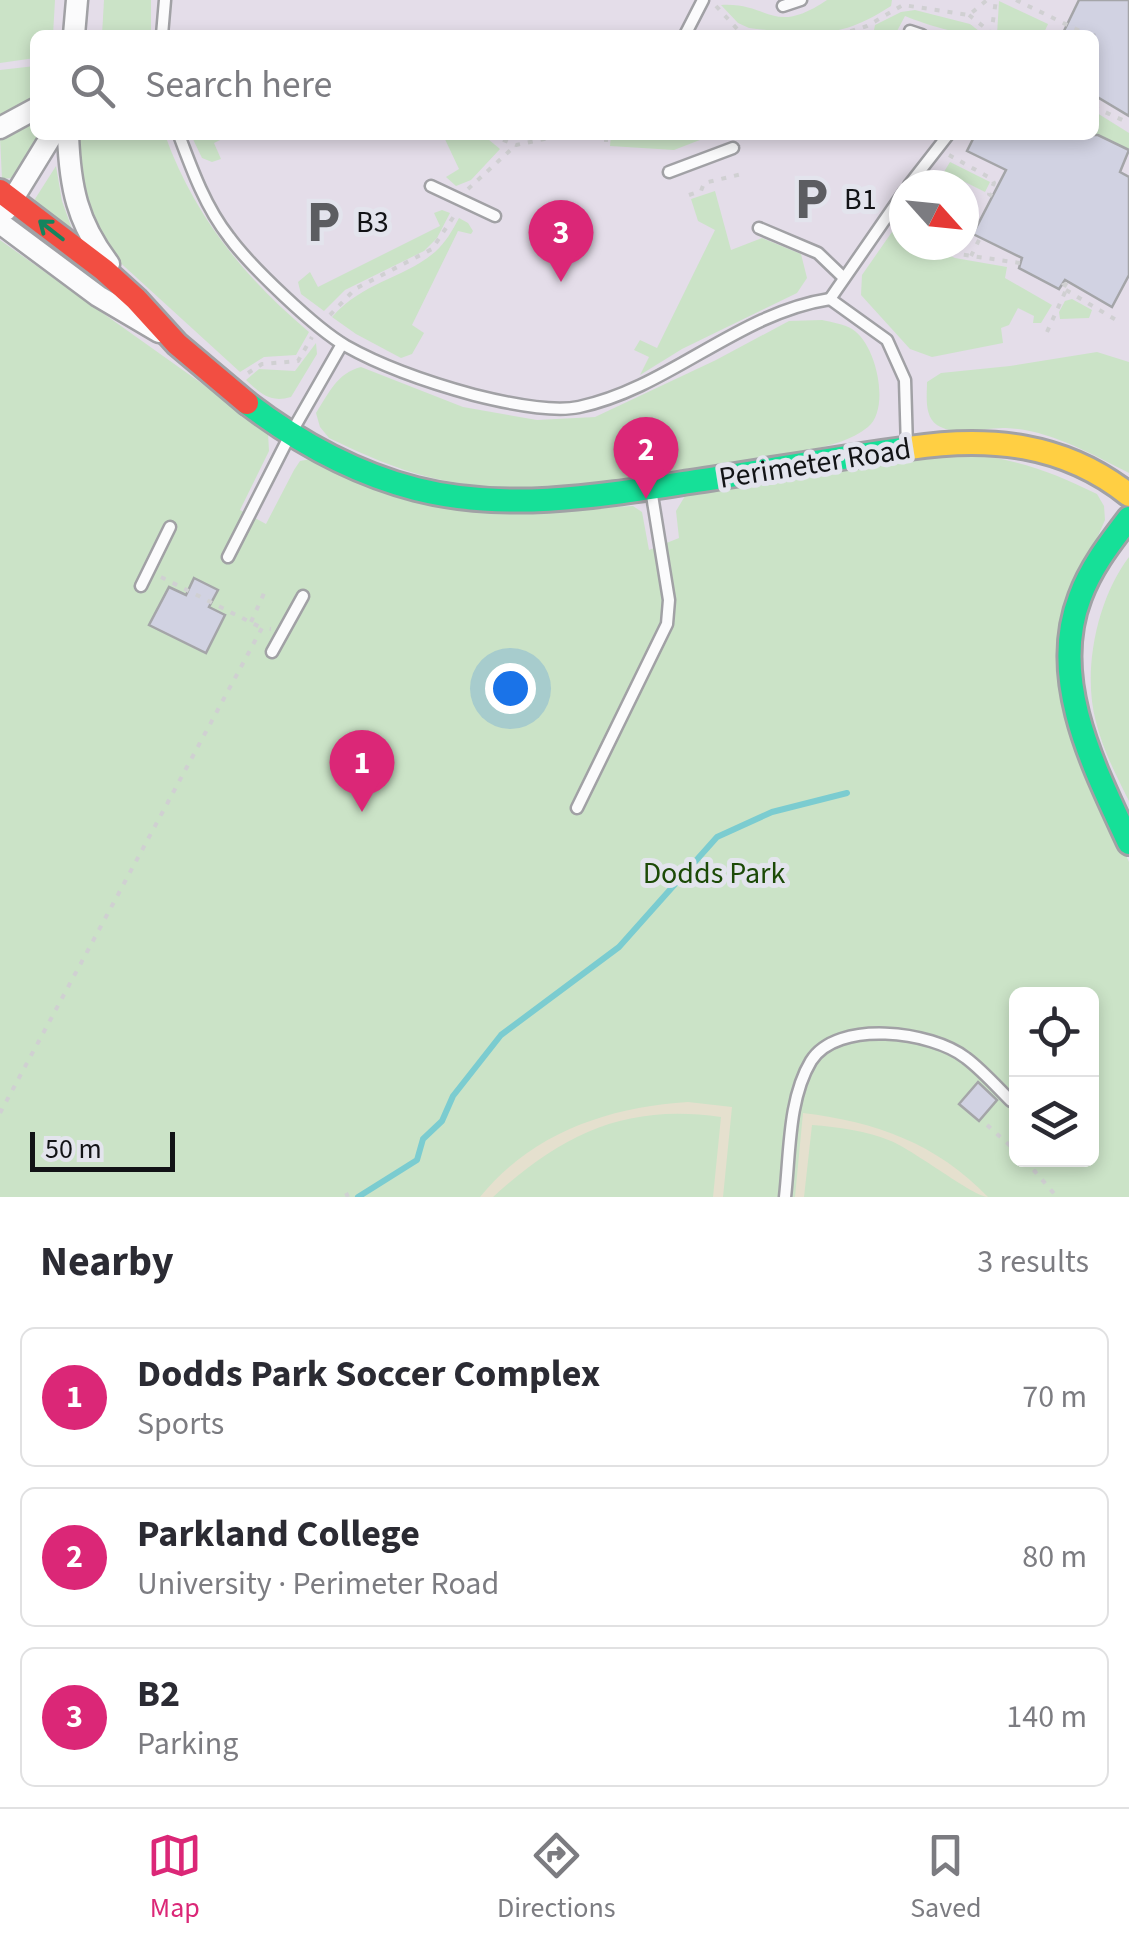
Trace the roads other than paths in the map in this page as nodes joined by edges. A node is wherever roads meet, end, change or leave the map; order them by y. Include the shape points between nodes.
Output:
1 (76, 0) edge
2 (164, 0) edge
3 (703, 0) edge
4 (802, 0) edge
5 (783, 6) dead end
6 (74, 30) edge
7 (162, 30) edge
8 (687, 30) edge
9 (30, 113) edge
10 (0, 128) edge
11 (49, 140) edge
12 (68, 140) edge
13 (181, 140) edge
14 (944, 140) edge
15 (733, 148) dead end
16 (921, 170) edge
17 (669, 172) dead end
18 (431, 186) dead end
19 (3, 208) edge
20 (889, 214) edge
21 (494, 216) dead end
22 (760, 228) dead end
23 (844, 278) junction
24 (830, 299) junction
25 (138, 302) junction
26 (175, 342) junction
27 (342, 344) junction
28 (290, 435) junction
29 (907, 448) junction
30 (651, 488) junction
31 (1129, 495) edge
32 (1129, 518) edge
33 (170, 527) dead end
34 (228, 557) dead end
35 (141, 586) dead end
36 (302, 596) dead end
37 (272, 652) dead end
38 (577, 808) dead end
39 (1129, 842) edge
40 (1009, 1098) edge
41 (785, 1197) edge

1 - 6 street
2 - 7 lane
3 - 8 lane
4 - 5 lane
9 - 10 street
11 - 19 street
12 - 25 street via 70,180 88,236
13 - 27 lane via 228,236
14 - 16 lane
15 - 17 lane
18 - 21 lane
25 -> 19 street, Perimeter Road
19 - 26 street, Perimeter Road via 98,296
20 - 23 lane
22 - 23 lane via 818,253
23 - 24 lane
24 - 27 lane via 761,321 642,385 576,408 506,403 438,386
24 - 29 lane via 886,340 905,380
25 - 26 street, Perimeter Road
26 - 28 street, Perimeter Road
27 - 28 lane
28 - 30 street, Perimeter Road via 369,474 457,497 539,502
28 - 34 lane
29 - 30 street, Perimeter Road
29 - 31 street, Perimeter Road via 1018,445 1085,465
30 - 38 lane via 670,600 666,624
32 - 39 street via 1087,580 1069,664 1080,732
33 - 35 lane
36 - 37 lane
40 - 41 lane via 965,1056 934,1041 850,1035 830,1043 812,1058 799,1087

